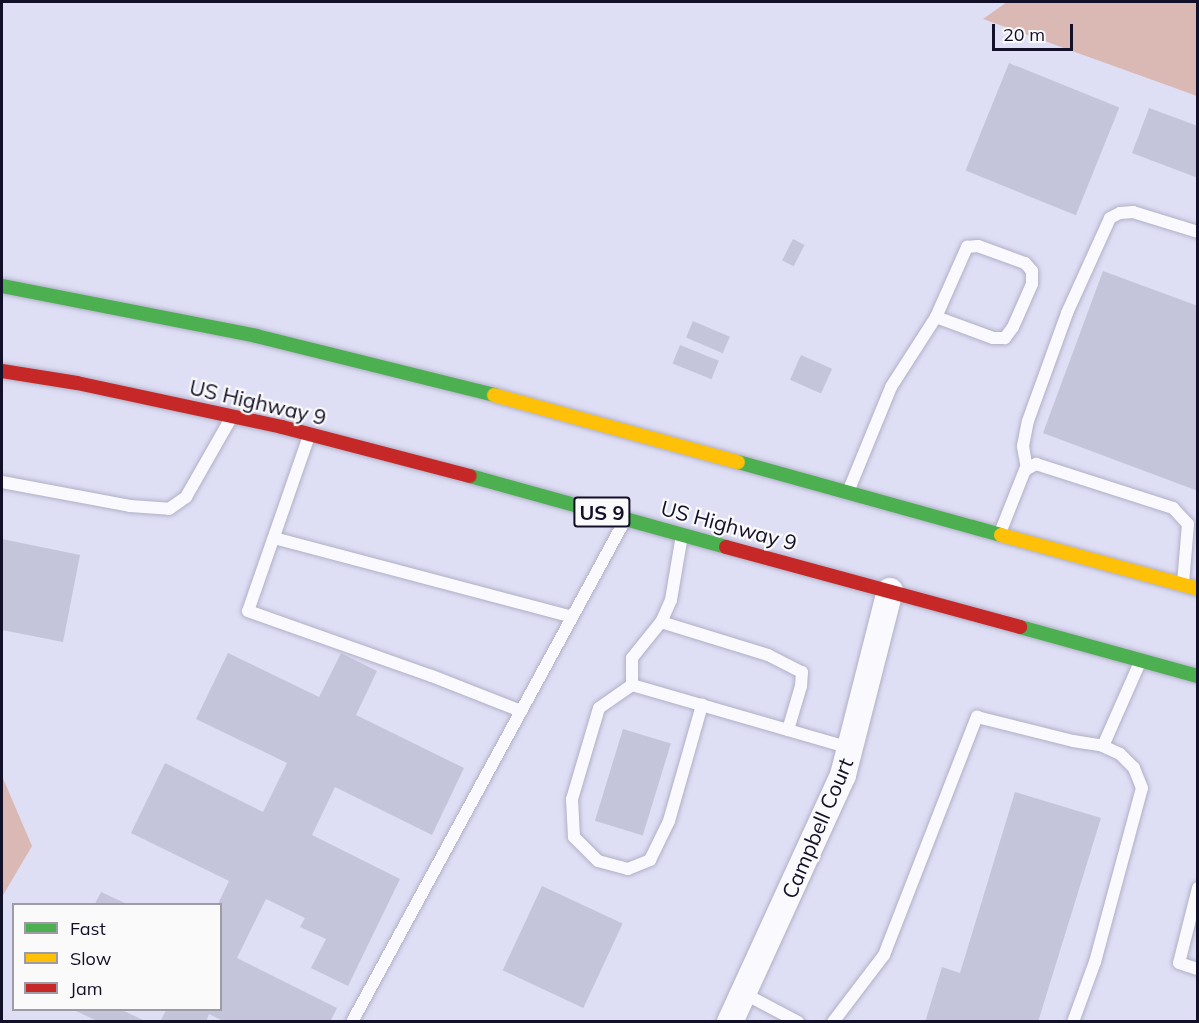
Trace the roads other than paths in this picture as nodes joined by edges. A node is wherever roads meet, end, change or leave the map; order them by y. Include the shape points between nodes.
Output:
1 (1197, 232) edge
2 (2, 286) edge
3 (936, 317) junction
4 (2, 371) edge
5 (232, 417) junction
6 (310, 435) junction
7 (1027, 469) junction
8 (2, 483) edge
9 (847, 493) junction
10 (626, 519) junction
11 (1193, 522) edge
12 (682, 534) junction
13 (999, 534) junction
14 (274, 538) junction
15 (1183, 585) junction
16 (1197, 590) edge
17 (890, 591) junction
18 (572, 617) junction
19 (661, 622) junction
20 (1140, 660) junction
21 (1197, 676) edge
22 (632, 685) junction
23 (702, 705) junction
24 (521, 711) junction
25 (788, 730) junction
26 (1104, 746) junction
27 (850, 748) junction
28 (1197, 888) edge
29 (1197, 969) edge
30 (745, 994) junction
31 (352, 1022) edge
32 (730, 1022) edge
33 (798, 1022) edge
34 (833, 1022) edge
35 (1073, 1022) edge

1 - 7 lane via 1133,212 1110,218 1067,313 1028,421 1023,446
2 - 9 highway via 256,336 416,374
3 - 3 lane via 967,247 978,246 1025,263 1032,271 1032,284 1005,338 993,338
3 - 9 lane via 891,387
4 - 5 highway, US Highway 9 / US 9
5 - 6 highway, US Highway 9 / US 9
5 - 8 lane via 186,497 169,508 130,506
6 - 10 highway, US Highway 9 / US 9
6 - 14 lane
7 - 11 lane via 1036,464 1173,508
7 - 13 lane
9 - 13 highway
10 - 12 highway, US Highway 9 / US 9
10 - 18 lane
11 - 15 lane
12 - 17 highway, US Highway 9 / US 9
12 - 19 lane via 671,600
13 - 15 highway
14 - 18 lane
14 - 24 lane via 248,611
15 - 16 highway
17 - 20 highway, US Highway 9 / US 9
17 - 27 street, Campbell Court
18 - 24 lane
19 - 22 lane via 632,658
19 - 25 lane via 768,655 802,672
20 - 21 highway, US Highway 9 / US 9
20 - 26 lane
22 - 23 lane
22 - 23 lane via 599,708 572,799 574,837 598,861 628,869 650,860 669,821
23 - 25 lane
24 - 31 lane
25 - 27 lane
26 - 34 lane via 977,717 884,955
26 - 35 lane via 1120,754 1134,768 1142,788 1095,962
27 - 30 street, Campbell Court via 843,775
28 - 29 lane via 1179,963
30 - 32 street, Campbell Court
30 - 33 lane

